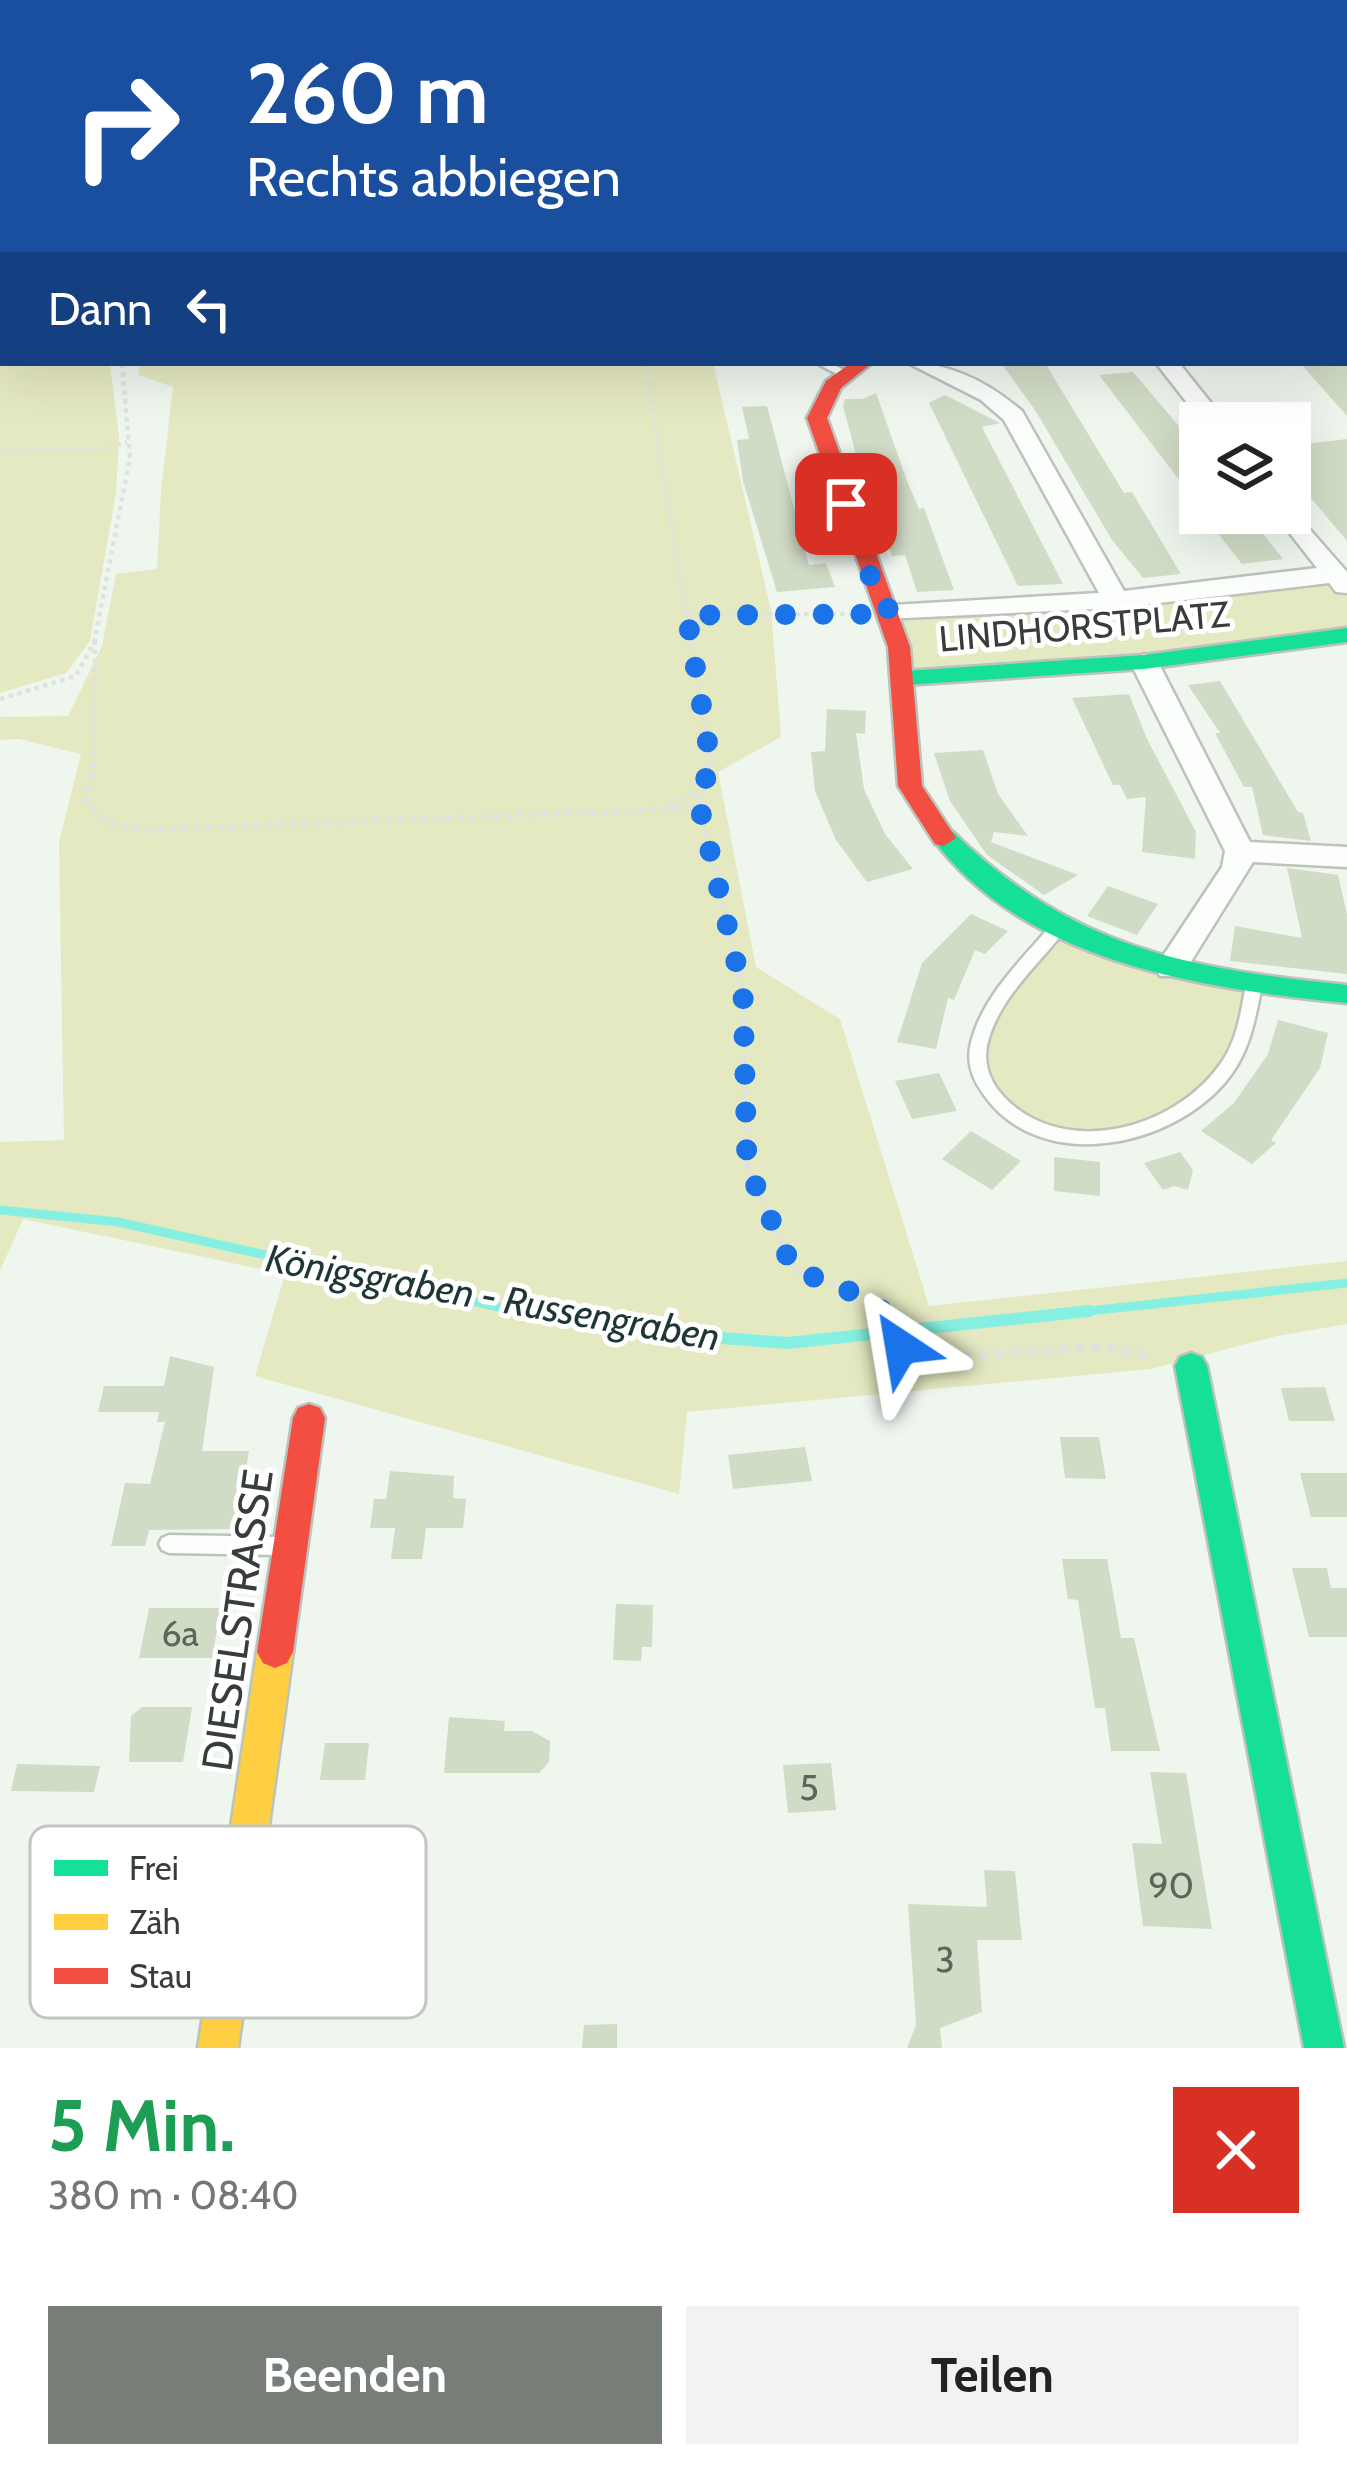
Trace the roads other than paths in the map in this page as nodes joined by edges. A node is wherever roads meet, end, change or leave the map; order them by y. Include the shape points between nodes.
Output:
1 (842, 366) edge
2 (926, 366) edge
3 (1169, 366) edge
4 (1198, 402) edge
5 (1303, 534) edge
6 (1341, 581) edge
7 (1116, 600) junction
8 (892, 614) junction
9 (1347, 635) edge
10 (1144, 662) junction
11 (904, 678) junction
12 (1240, 850) junction
13 (1347, 857) edge
14 (1060, 926) junction
15 (1172, 968) junction
16 (1254, 985) junction
17 (1347, 994) edge
18 (1192, 1366) road end
19 (309, 1418) dead end
20 (169, 1544) dead end
21 (290, 1546) junction
22 (250, 1826) edge
23 (222, 2018) edge
24 (218, 2048) edge
25 (1324, 2048) edge

1 - 8 street via 817,418 875,590
2 - 7 street via 1014,416
3 - 4 street
5 - 6 street
6 - 7 street, LINDHORSTPLATZ
7 - 8 street, LINDHORSTPLATZ
8 - 11 street, LINDHORSTPLATZ
9 - 10 street, LINDHORSTPLATZ
10 - 11 street, LINDHORSTPLATZ
10 - 12 street
11 - 14 street via 909,783 919,800 988,886
12 - 13 street
12 - 15 street
14 - 15 street
14 - 16 lane via 1005,992 977,1056 995,1100 1026,1124 1078,1138 1164,1122 1220,1077 1244,1039
15 - 16 street
16 - 17 street
18 - 25 street
19 - 21 street, DIESELSTRASSE
20 - 21 lane
21 - 22 street, DIESELSTRASSE
23 - 24 street, DIESELSTRASSE

